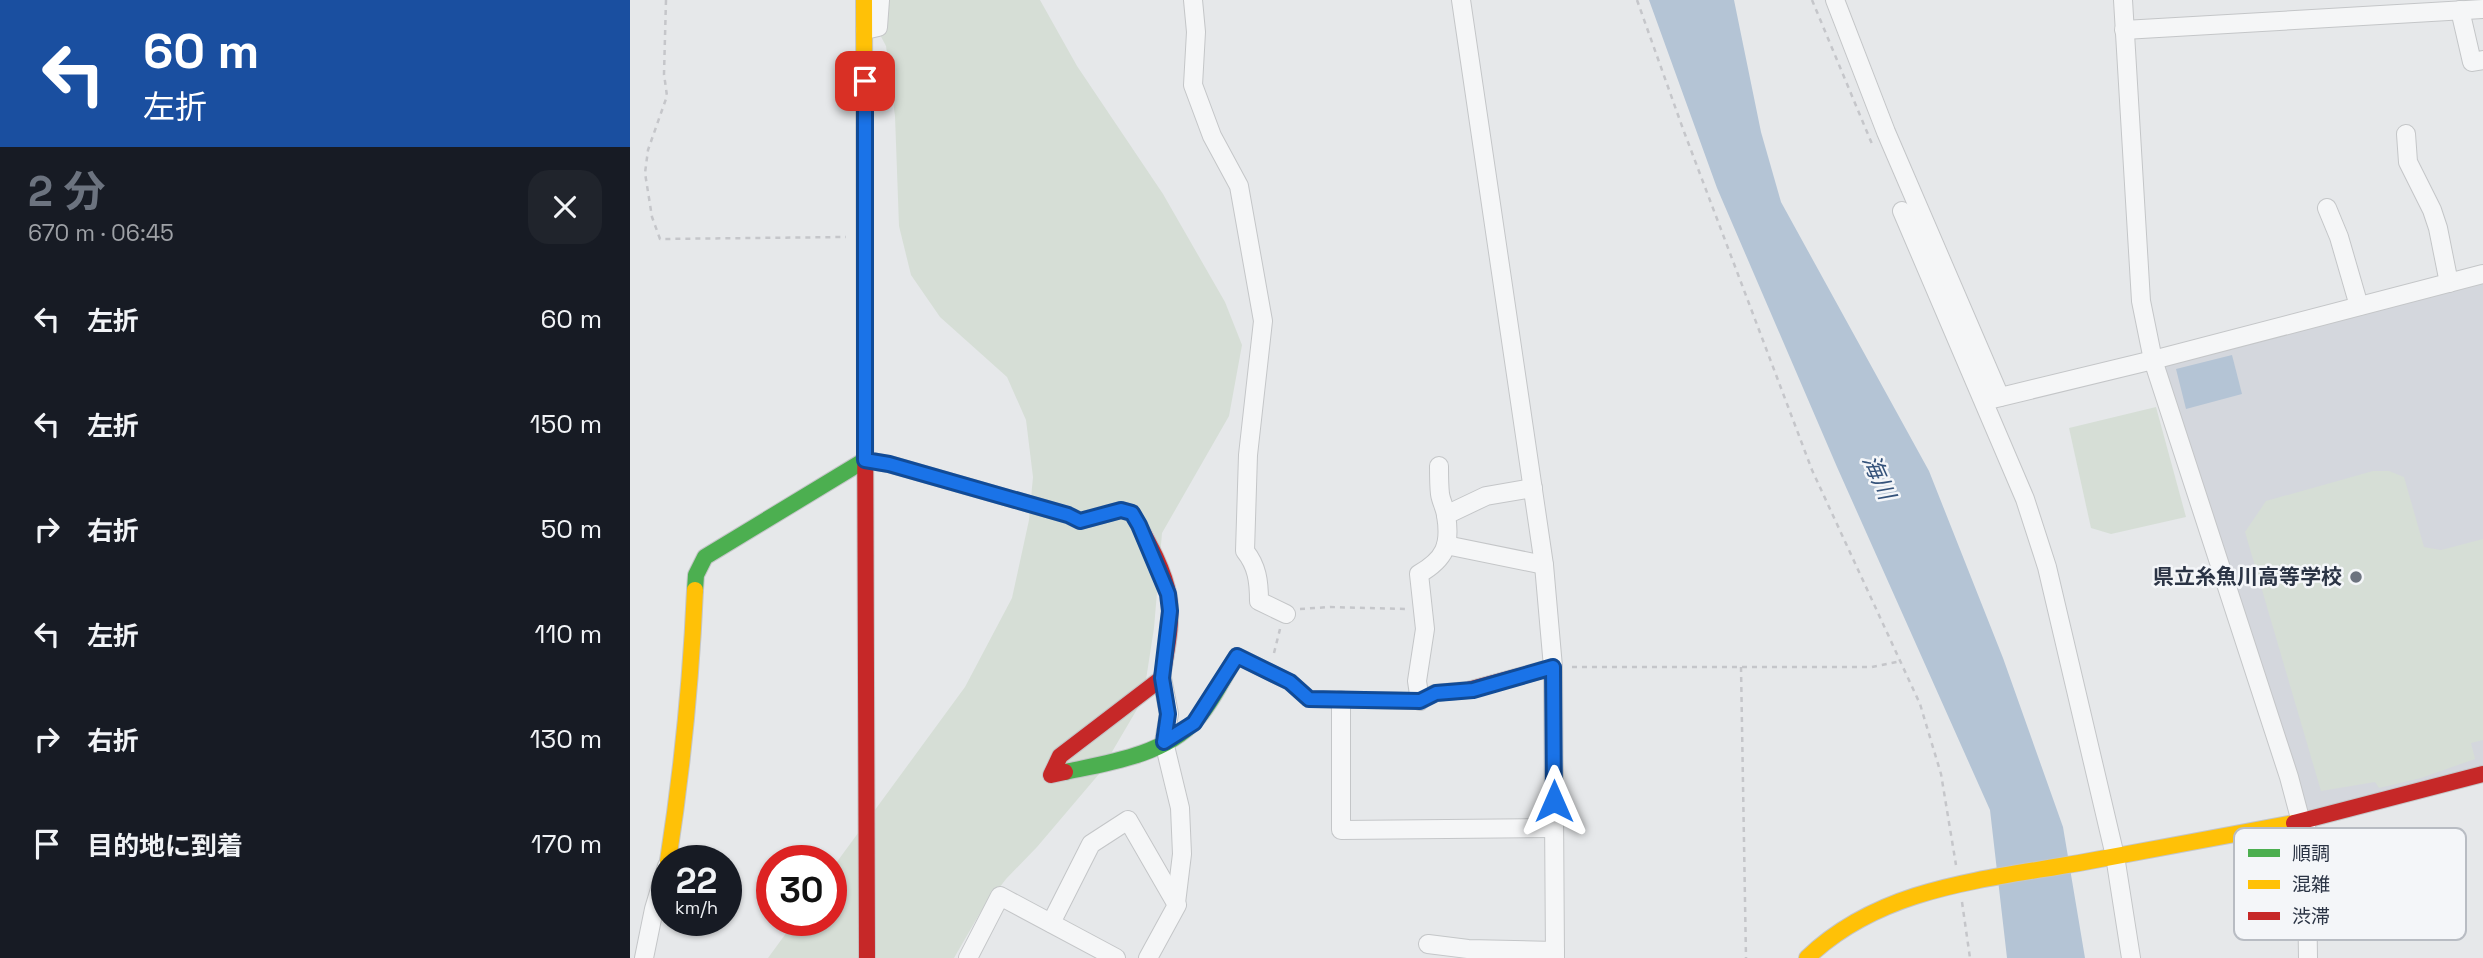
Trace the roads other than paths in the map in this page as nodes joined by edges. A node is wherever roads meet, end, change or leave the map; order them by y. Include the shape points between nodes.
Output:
1 (864, 0) edge
2 (880, 0) edge
3 (1193, 0) edge
4 (1461, 0) edge
5 (1835, 0) edge
6 (2123, 0) edge
7 (2483, 9) edge
8 (2460, 10) junction
9 (865, 30) junction
10 (2124, 30) junction
11 (2483, 60) edge
12 (2406, 134) dead end
13 (2327, 208) dead end
14 (1902, 211) dead end
15 (2483, 274) edge
16 (2449, 283) junction
17 (2360, 306) junction
18 (2153, 360) junction
19 (1992, 399) junction
20 (865, 460) junction
21 (1439, 466) dead end
22 (1533, 488) junction
23 (1446, 515) junction
24 (1446, 545) junction
25 (1545, 565) junction
26 (1286, 614) road end
27 (1553, 667) junction
28 (1162, 678) junction
29 (1341, 700) junction
30 (1420, 701) junction
31 (1164, 742) junction
32 (2483, 774) edge
33 (2304, 821) junction
34 (1555, 828) junction
35 (2266, 828) edge
36 (2304, 828) edge
37 (2234, 834) edge
38 (671, 845) edge
39 (2115, 856) junction
40 (1176, 903) junction
41 (1051, 923) junction
42 (651, 924) edge
43 (2307, 940) edge
44 (1428, 944) dead end
45 (1555, 954) edge
46 (644, 958) edge
47 (867, 958) edge
48 (968, 958) edge
49 (1116, 958) edge
50 (1148, 958) edge
51 (1807, 958) edge
52 (2131, 958) edge
53 (2308, 958) edge

1 - 9 street
2 - 9 street via 878,27
3 - 26 street via 1194,85 1212,136 1240,186 1263,321 1248,454 1245,551 1253,561 1259,601
4 - 22 street
5 - 19 street
6 - 10 street
7 - 8 street
8 - 10 street
8 - 11 street via 2472,62
9 - 20 street
10 - 18 street via 2141,301
12 - 16 street via 2407,162 2432,210
13 - 17 street
14 - 19 street
15 - 16 street
16 - 17 street
17 - 18 street
18 - 19 street
18 - 33 street
19 - 39 street via 2048,567
20 - 28 street via 1080,521 1121,510 1132,513 1168,594
20 - 38 street via 705,556 699,566 681,779
20 - 47 street
21 - 23 street
22 - 23 street via 1486,496
22 - 25 street
23 - 24 street
24 - 25 street
24 - 30 street via 1436,564 1419,574 1425,629 1417,681
25 - 27 street
27 - 30 street via 1473,690 1436,693
27 - 34 street
28 - 31 street via 1168,714
28 - 31 street via 1060,756 1051,775 1134,756
29 - 30 street
29 - 31 street via 1309,699 1290,682 1237,656 1194,723
29 - 34 street via 1340,830
31 - 40 street via 1180,808 1182,854
32 - 33 street
33 - 35 street
33 - 36 street
34 - 45 street
37 - 39 street
39 - 51 street via 1929,890 1875,908 1822,942
39 - 52 street
40 - 41 street via 1128,820 1091,844
40 - 50 street
41 - 48 street via 1000,896
41 - 49 street
42 - 46 street
43 - 53 street
44 - 45 street

